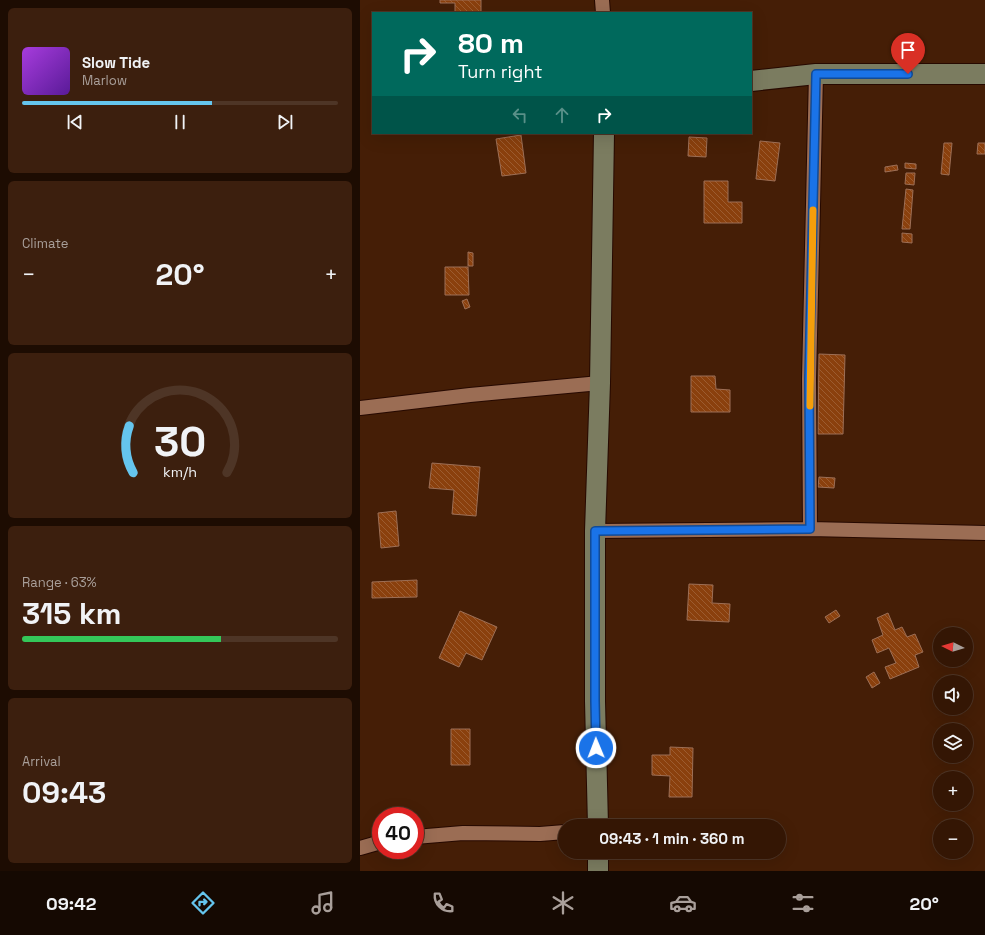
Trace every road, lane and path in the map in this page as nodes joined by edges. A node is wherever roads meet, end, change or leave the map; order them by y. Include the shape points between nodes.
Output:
1 (602, 0) edge
2 (603, 12) edge
3 (816, 74) junction
4 (985, 74) edge
5 (752, 81) edge
6 (604, 134) edge
7 (600, 383) junction
8 (360, 408) edge
9 (810, 529) junction
10 (595, 531) junction
11 (985, 533) edge
12 (598, 819) edge
13 (558, 833) edge
14 (424, 836) edge
15 (372, 845) edge
16 (360, 848) edge
17 (598, 859) edge
18 (598, 871) edge

1 - 2 street
3 - 4 street
3 - 5 street
3 - 9 street via 809,379
6 - 7 street
7 - 8 street
7 - 10 street
9 - 10 street
9 - 11 street
10 - 12 street
13 - 14 street via 463,833
15 - 16 street
17 - 18 street

